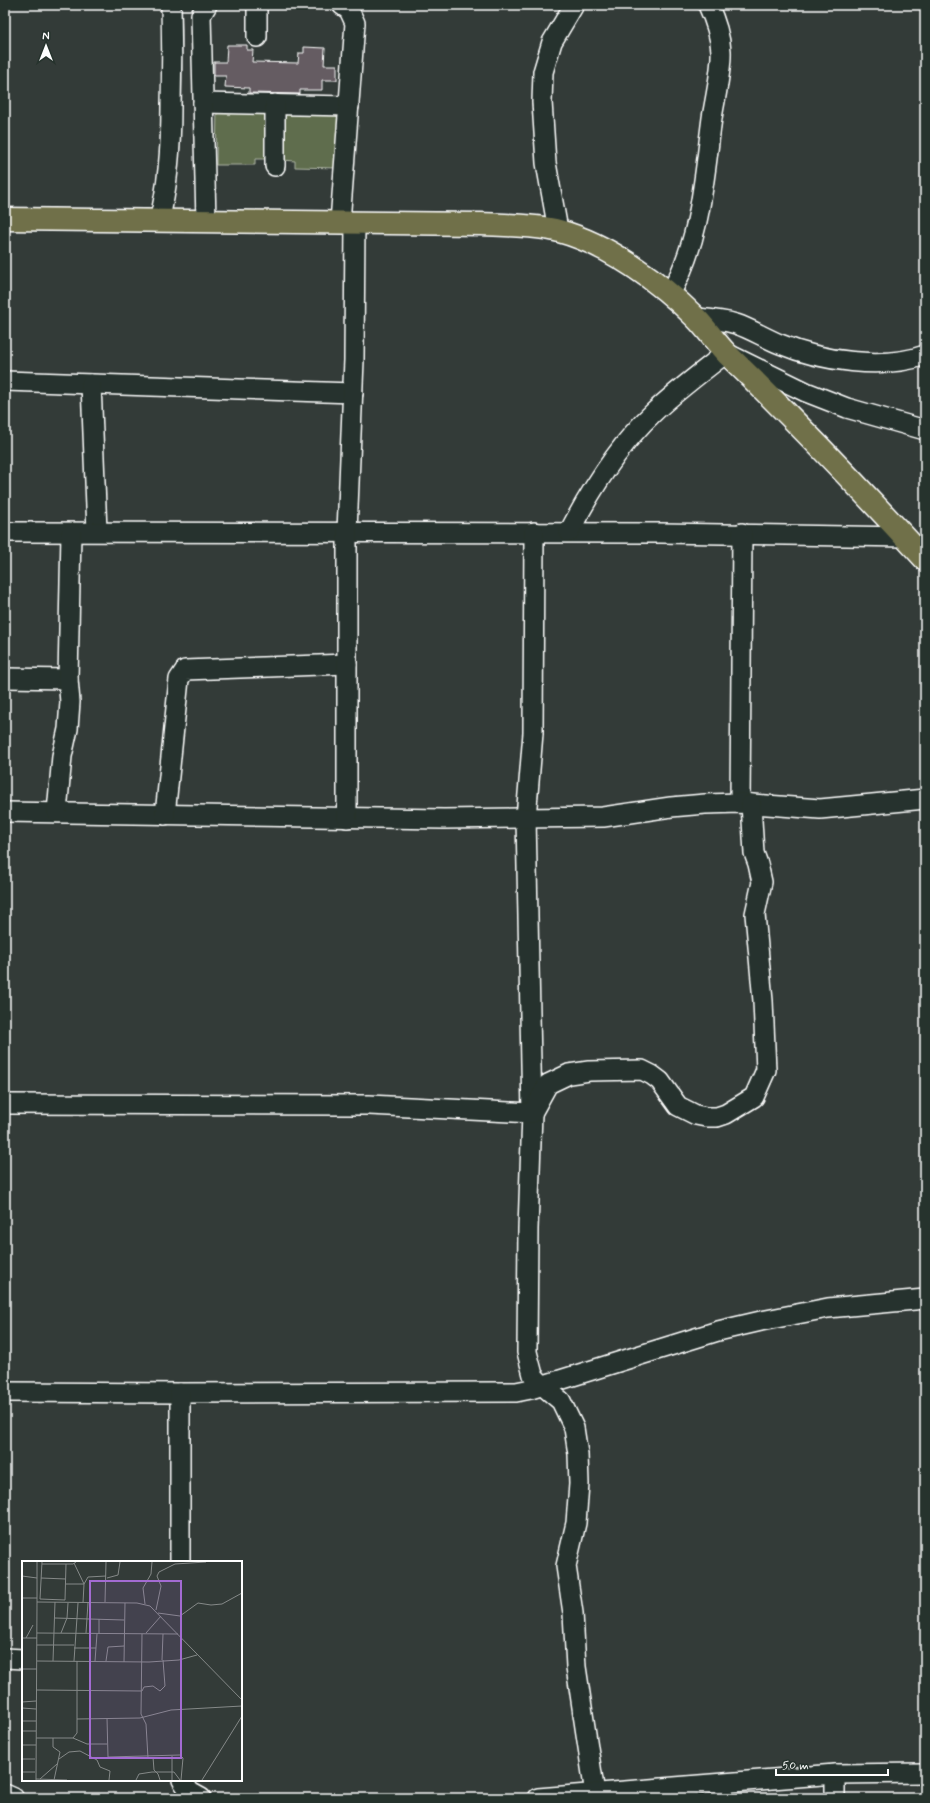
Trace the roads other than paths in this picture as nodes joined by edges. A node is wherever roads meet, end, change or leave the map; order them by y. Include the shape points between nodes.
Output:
1 (171, 5) edge
2 (207, 5) edge
3 (257, 5) edge
4 (342, 5) edge
5 (574, 5) edge
6 (708, 5) edge
7 (257, 36) dead end
8 (203, 103) junction
9 (275, 104) junction
10 (349, 106) junction
11 (275, 166) dead end
12 (5, 219) edge
13 (206, 220) junction
14 (159, 221) junction
15 (347, 222) junction
16 (558, 230) junction
17 (670, 294) junction
18 (696, 318) junction
19 (726, 352) junction
20 (925, 355) edge
21 (5, 381) edge
22 (91, 384) junction
23 (353, 393) junction
24 (925, 430) edge
25 (97, 531) junction
26 (5, 532) edge
27 (347, 532) junction
28 (534, 532) junction
29 (569, 532) junction
30 (71, 533) junction
31 (742, 533) junction
32 (906, 537) junction
33 (925, 558) edge
34 (347, 664) junction
35 (5, 678) edge
36 (68, 679) junction
37 (925, 799) edge
38 (745, 804) junction
39 (5, 812) edge
40 (57, 812) junction
41 (165, 815) junction
42 (347, 818) junction
43 (526, 818) junction
44 (5, 1104) edge
45 (532, 1112) junction
46 (925, 1299) edge
47 (542, 1385) junction
48 (5, 1392) edge
49 (180, 1393) junction
50 (180, 1561) edge
51 (5, 1658) edge
52 (22, 1659) edge
53 (925, 1773) edge
54 (834, 1774) junction
55 (183, 1781) edge
56 (5, 1794) edge
57 (595, 1794) junction
58 (645, 1794) edge
59 (14, 1798) edge
60 (202, 1798) edge
61 (538, 1798) edge
62 (835, 1798) edge

1 - 14 street via 171,138 168,182
2 - 8 street via 201,15
3 - 7 street
4 - 10 street via 355,23
5 - 16 street via 552,42 543,72 546,163
6 - 17 street via 716,23 721,53 699,216 680,278
8 - 9 street
8 - 13 street
9 - 10 street
9 - 11 street
10 - 15 street
12 - 14 main road
13 - 14 main road
13 - 15 main road
15 - 16 main road via 480,224
15 - 23 street
16 - 17 main road via 616,256
17 - 18 main road
18 - 19 main road
18 - 20 street via 735,324 781,345 817,356 851,361 891,362
19 - 24 street via 813,395 847,408
19 - 29 street via 653,413 631,437 585,501
19 - 32 main road
21 - 22 street
22 - 23 street
22 - 25 street
23 - 27 street
25 - 27 street
25 - 30 street
26 - 30 street
27 - 28 street
27 - 34 street
28 - 29 street
28 - 43 street via 533,733
29 - 31 street
30 - 36 street
31 - 32 street
31 - 38 street
32 - 33 main road
34 - 41 street via 185,670 181,673
34 - 42 street
35 - 36 street
36 - 40 street via 68,729 58,786
37 - 38 street via 820,809
38 - 43 street via 671,807 603,817
38 - 45 street via 762,882 756,914 766,1070 754,1097 717,1117 696,1116 678,1106 660,1081 642,1070 589,1071 569,1074 548,1084
39 - 40 street
40 - 41 street
41 - 42 street
42 - 43 street
43 - 45 street
44 - 45 street via 369,1105
45 - 47 street via 527,1352 533,1375
46 - 47 street via 828,1308 761,1321 718,1331
47 - 49 street via 502,1392
47 - 57 street via 561,1401 574,1428 578,1454 576,1523 566,1566 576,1666
48 - 49 street
49 - 50 street
51 - 52 street
53 - 54 street
54 - 58 street
54 - 62 street
55 - 60 street via 190,1792
56 - 59 street
57 - 58 street
57 - 61 street

